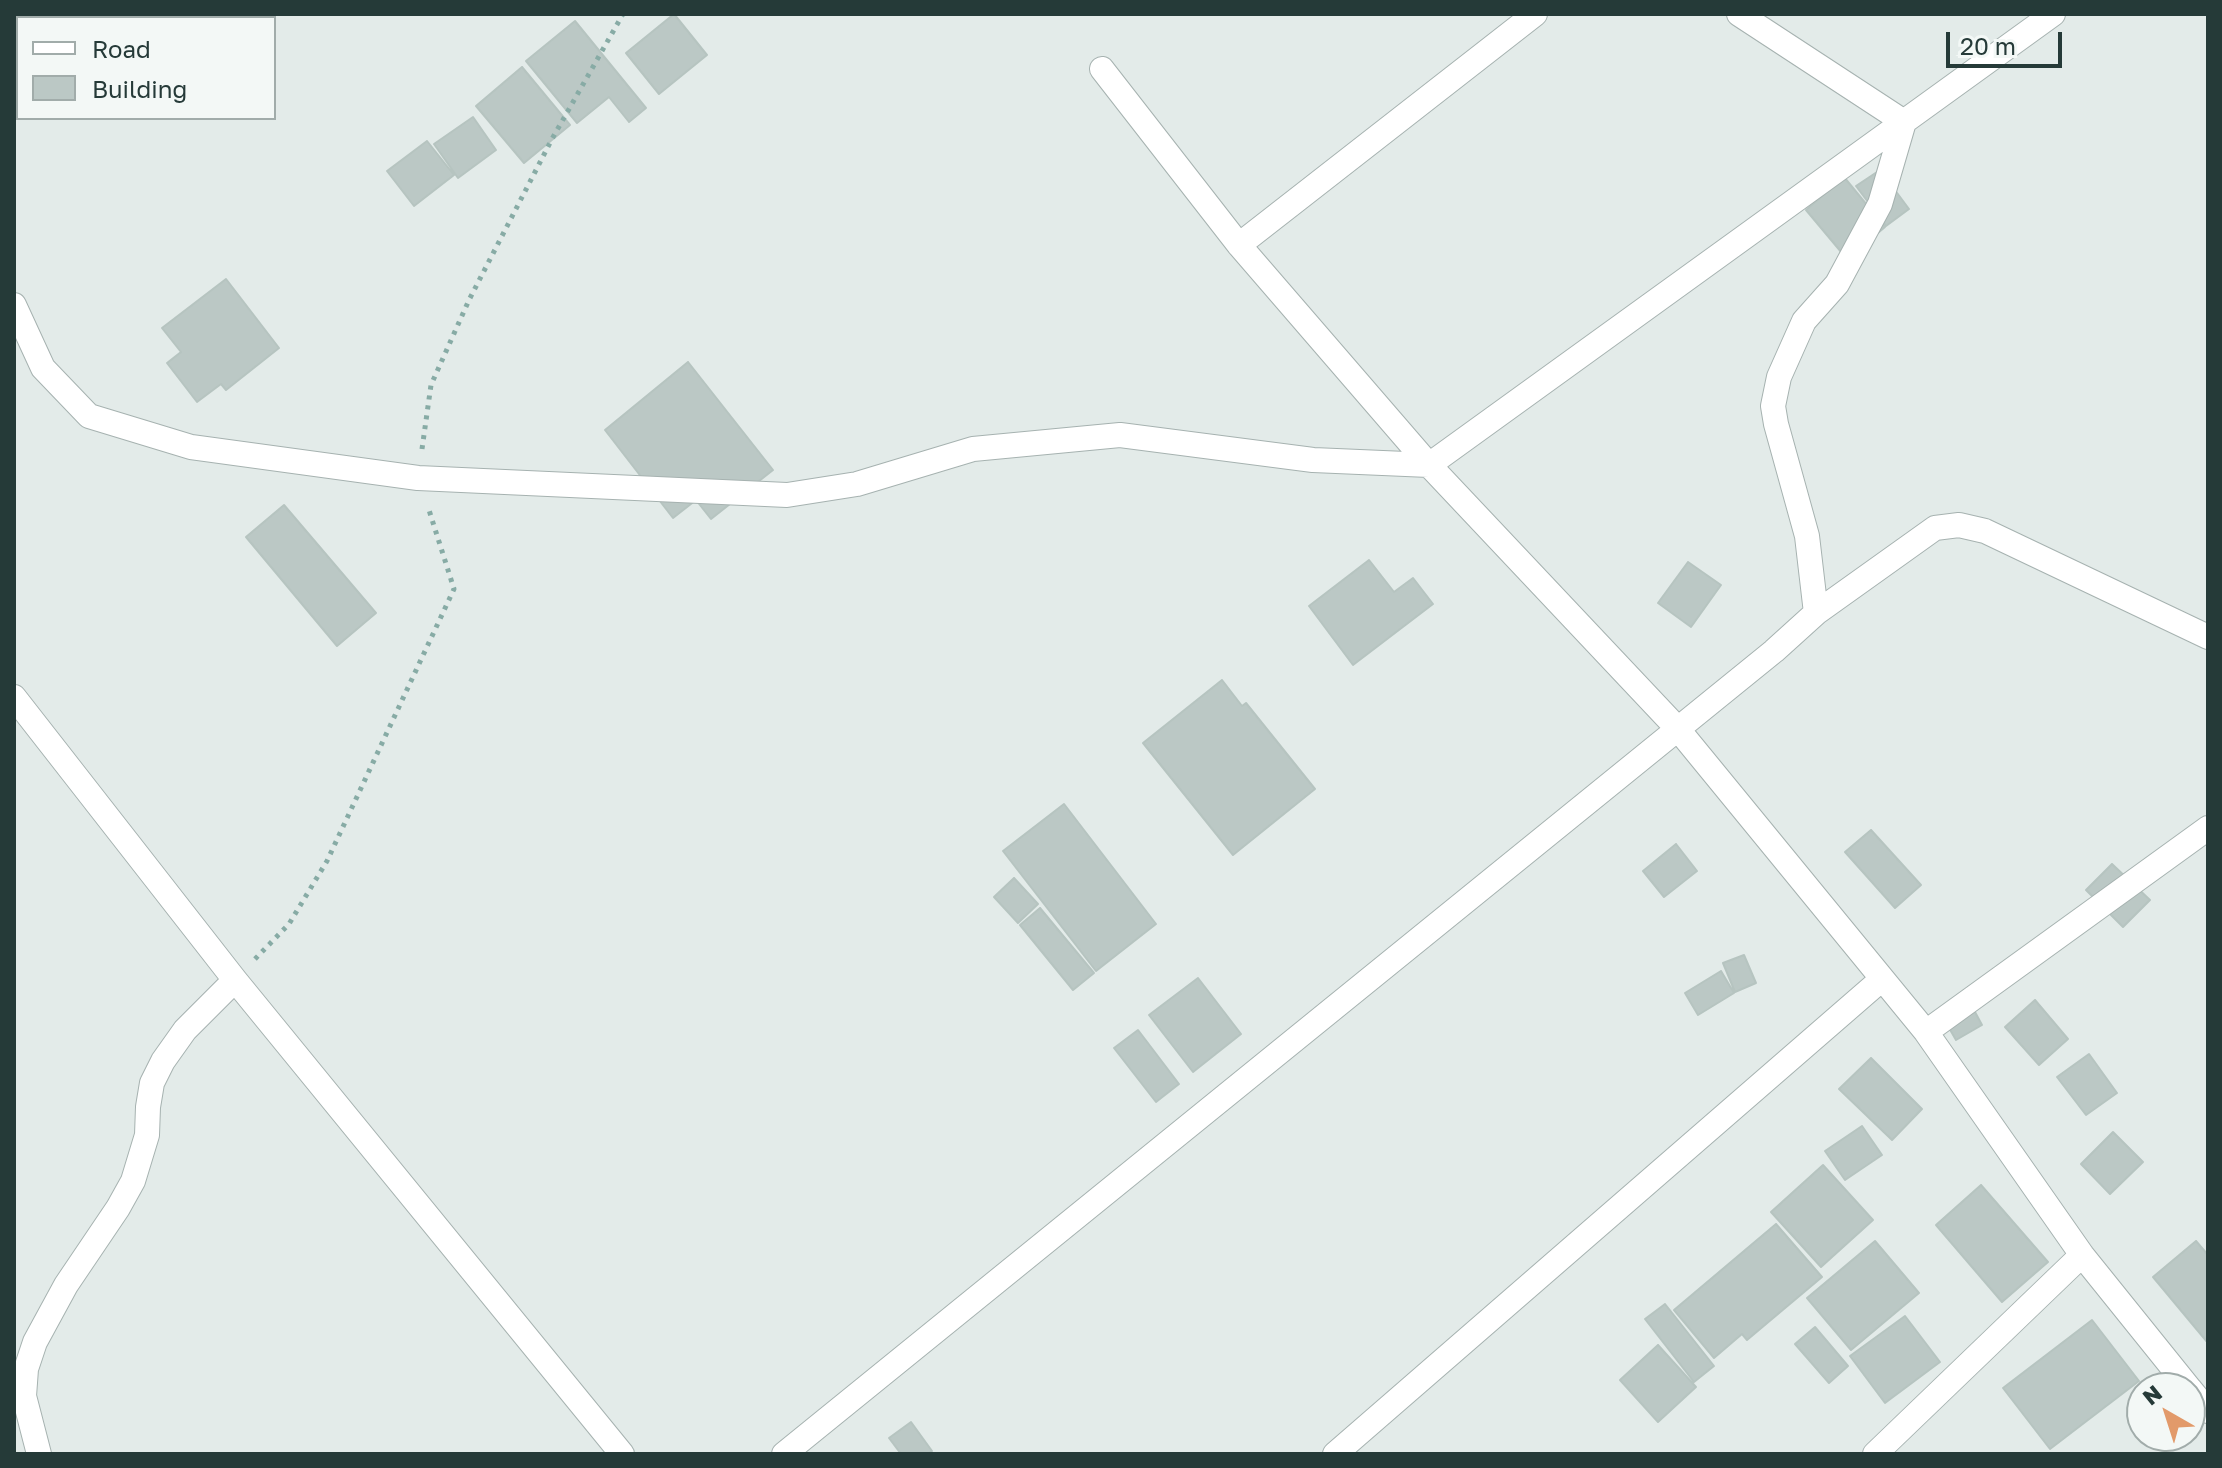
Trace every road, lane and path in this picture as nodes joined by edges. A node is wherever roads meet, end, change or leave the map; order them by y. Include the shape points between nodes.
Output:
1 (1535, 14) edge
2 (1739, 14) edge
3 (2053, 14) edge
4 (1102, 69) dead end
5 (1904, 122) junction
6 (1239, 245) junction
7 (14, 305) edge
8 (1429, 465) junction
9 (1816, 613) junction
10 (2208, 637) edge
11 (14, 697) edge
12 (1677, 728) junction
13 (2208, 828) edge
14 (1882, 979) junction
15 (235, 980) junction
16 (1926, 1032) junction
17 (2082, 1255) junction
18 (2177, 1372) edge
19 (39, 1454) edge
20 (622, 1454) edge
21 (784, 1454) edge
22 (1335, 1454) edge
23 (1875, 1454) edge

1 - 6 street
2 - 5 street
3 - 5 street
4 - 6 street
5 - 8 street
5 - 9 street via 1880,204 1837,284 1804,321 1779,377 1773,406 1807,536
6 - 8 street
7 - 8 street via 43,368 89,416 191,447 418,478 787,495 857,484 973,449 1120,435 1338,463
8 - 12 street
9 - 10 street via 1935,528 1959,525 1985,531
9 - 12 street
11 - 15 street
12 - 14 street
12 - 21 street
13 - 16 street
14 - 16 street
14 - 22 street
15 - 19 street via 185,1030 163,1061 152,1083 147,1135 133,1181 35,1342 24,1396
15 - 20 street
16 - 17 street
17 - 18 street
17 - 23 street

